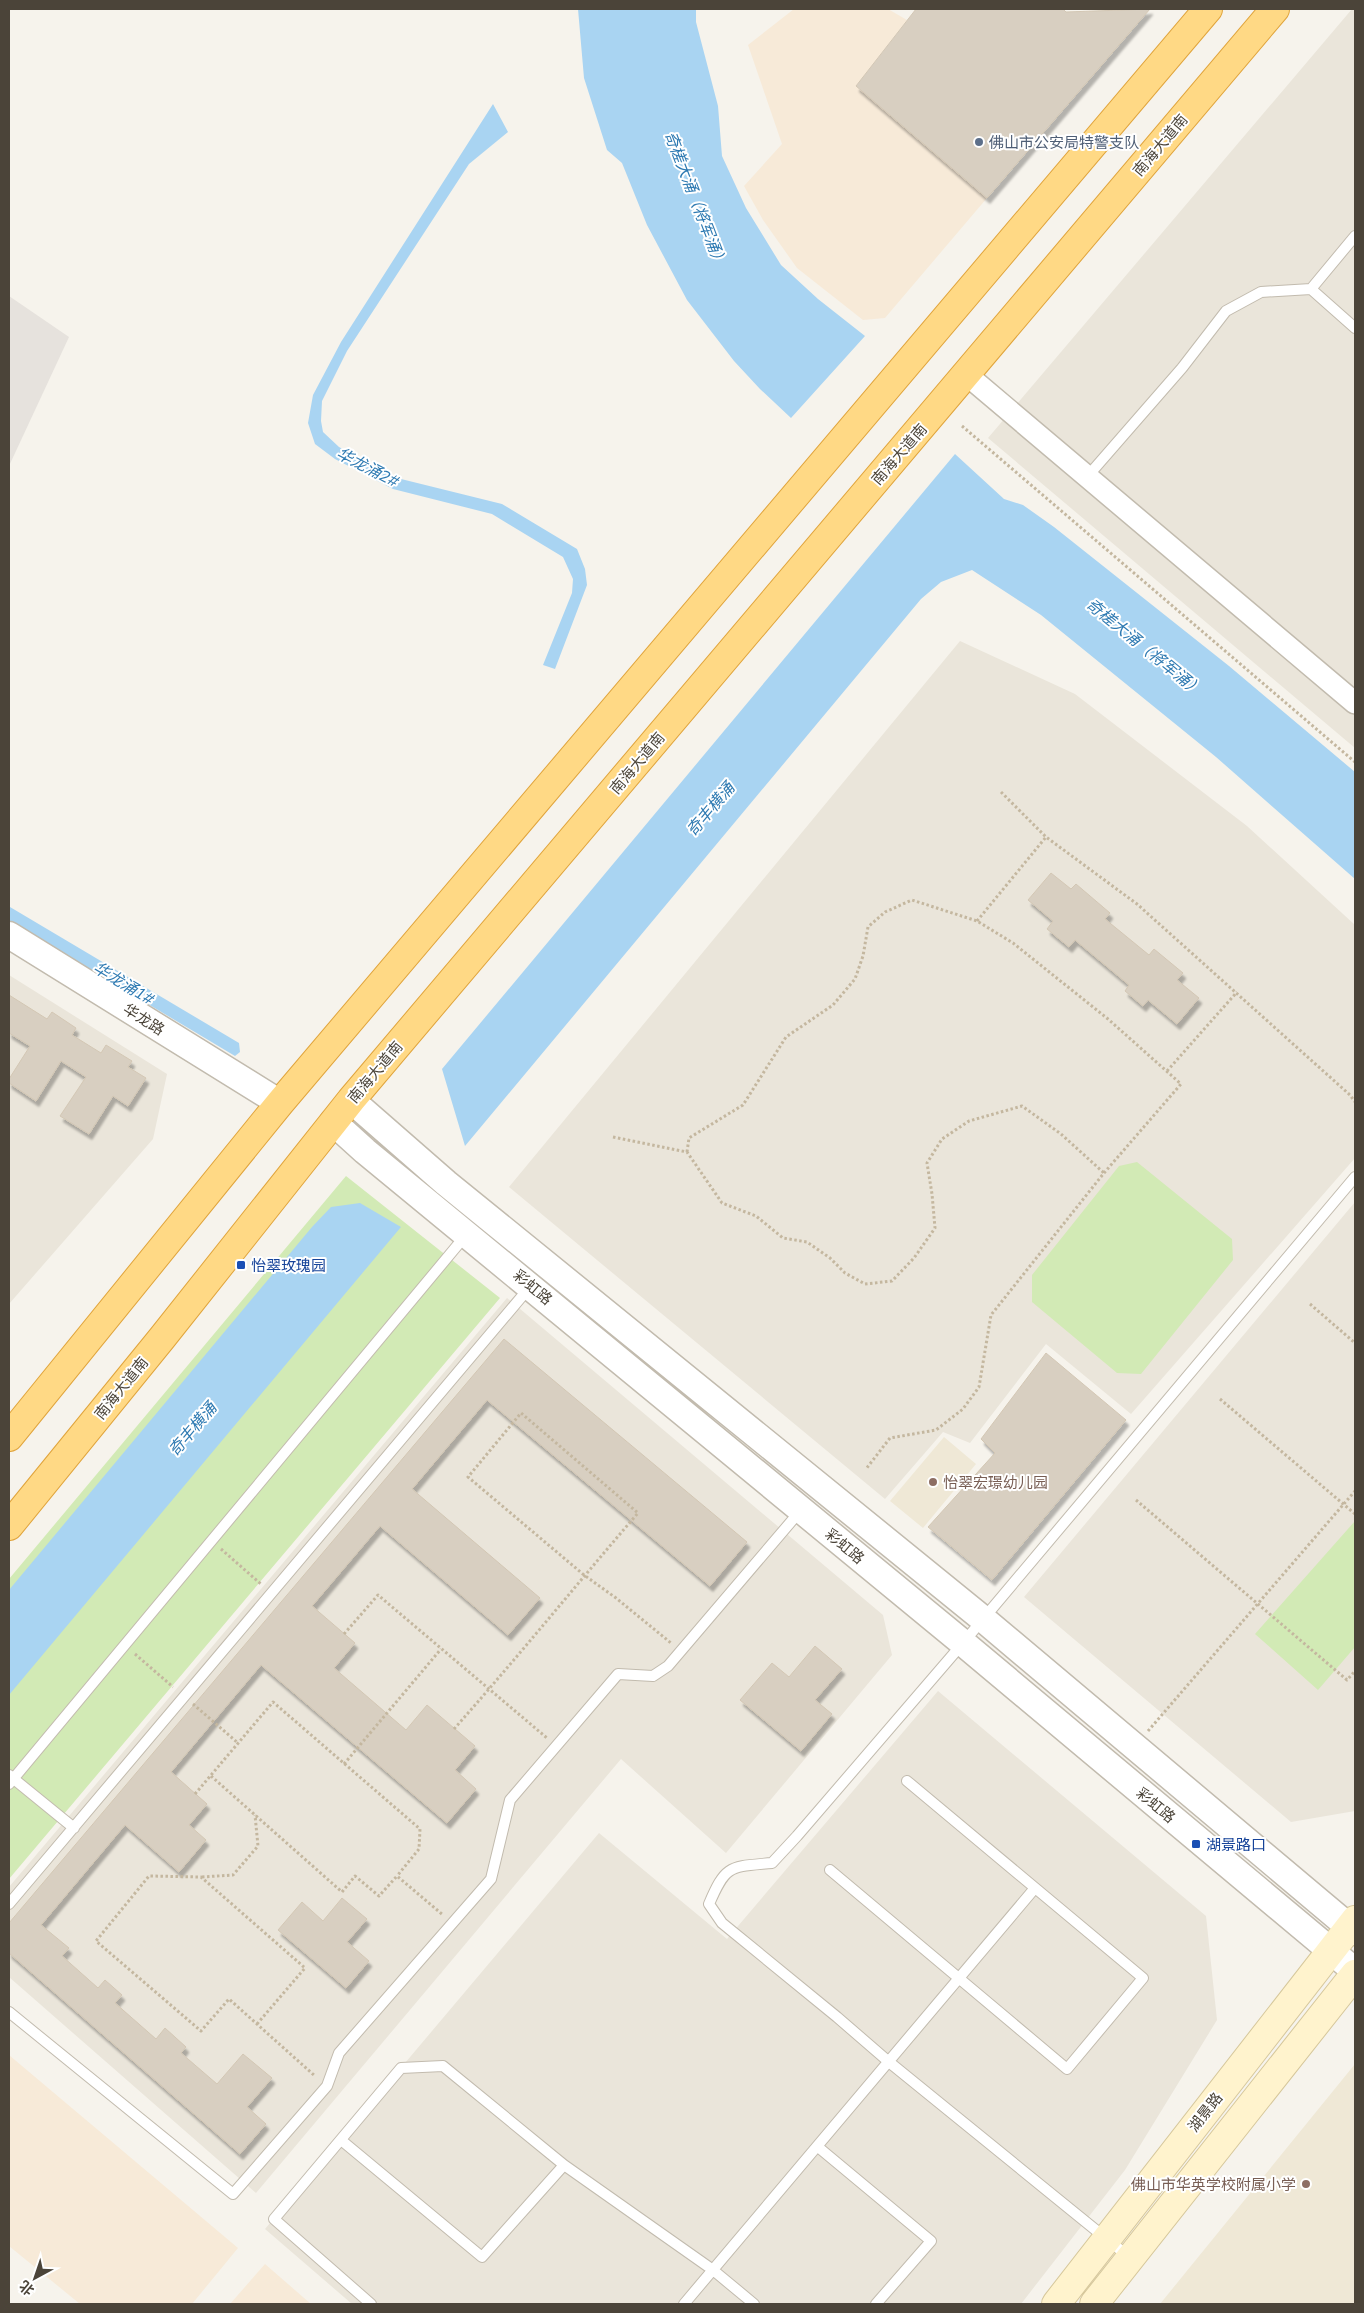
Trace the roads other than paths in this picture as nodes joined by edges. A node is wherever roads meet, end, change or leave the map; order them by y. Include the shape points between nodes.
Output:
1 (1208, 9) edge
2 (1275, 9) edge
3 (1355, 236) edge
4 (1311, 289) junction
5 (1355, 328) edge
6 (966, 375) junction
7 (1087, 477) junction
8 (1355, 703) edge
9 (9, 935) edge
10 (350, 1100) junction
11 (280, 1103) junction
12 (333, 1122) junction
13 (1355, 1177) edge
14 (439, 1193) junction
15 (468, 1234) junction
16 (531, 1286) junction
17 (9, 1437) edge
18 (801, 1510) junction
19 (9, 1526) edge
20 (983, 1619) junction
21 (963, 1643) junction
22 (10, 1779) edge
23 (907, 1781) dead end
24 (74, 1828) junction
25 (830, 1870) dead end
26 (1035, 1888) junction
27 (9, 1904) edge
28 (1353, 1926) edge
29 (1330, 1950) junction
30 (1355, 1972) edge
31 (960, 1979) junction
32 (9, 2012) edge
33 (889, 2062) junction
34 (341, 2140) junction
35 (818, 2147) junction
36 (564, 2165) junction
37 (1107, 2239) junction
38 (1131, 2258) junction
39 (712, 2270) junction
40 (371, 2304) edge
41 (684, 2304) edge
42 (754, 2304) edge
43 (876, 2304) edge
44 (1056, 2304) edge
45 (1094, 2304) edge

1 - 11 highway
2 - 6 highway, 南海大道南
3 - 4 lane
4 - 5 lane
4 - 7 lane via 1261,292 1226,312
6 - 7 street
6 - 10 highway, 南海大道南
7 - 8 street
9 - 11 street, 华龙路
10 - 12 highway, 南海大道南
10 - 14 street, 彩虹路 via 383,1129
11 - 17 highway
12 - 14 street, 彩虹路 via 365,1151
12 - 19 highway, 南海大道南
13 - 20 lane
14 - 15 street, 彩虹路
14 - 20 street, 彩虹路
15 - 16 street, 彩虹路
15 - 22 lane
16 - 18 street, 彩虹路
16 - 24 lane
18 - 21 street, 彩虹路
18 - 32 lane via 668,1666 653,1676 618,1674 510,1800 491,1879 339,2053 327,2086 233,2194
20 - 21 lane
20 - 28 street, 彩虹路
21 - 29 street, 彩虹路
21 - 33 lane via 772,1863 736,1866 719,1879 709,1904 722,1924
22 - 24 lane
23 - 26 lane
24 - 27 lane
25 - 31 lane
26 - 31 lane
26 - 31 lane via 1143,1978 1067,2069
28 - 29 main road, 湖景路
29 - 30 street, 彩虹路
29 - 37 main road, 湖景路
30 - 38 main road
31 - 33 lane
33 - 35 lane
33 - 37 lane
34 - 36 lane via 401,2068 443,2066
34 - 36 lane via 482,2258
34 - 40 lane via 274,2219
35 - 39 lane
35 - 43 lane via 931,2241
36 - 39 lane
37 - 38 lane
37 - 44 main road, 湖景路
38 - 45 main road
39 - 41 lane
39 - 42 lane

